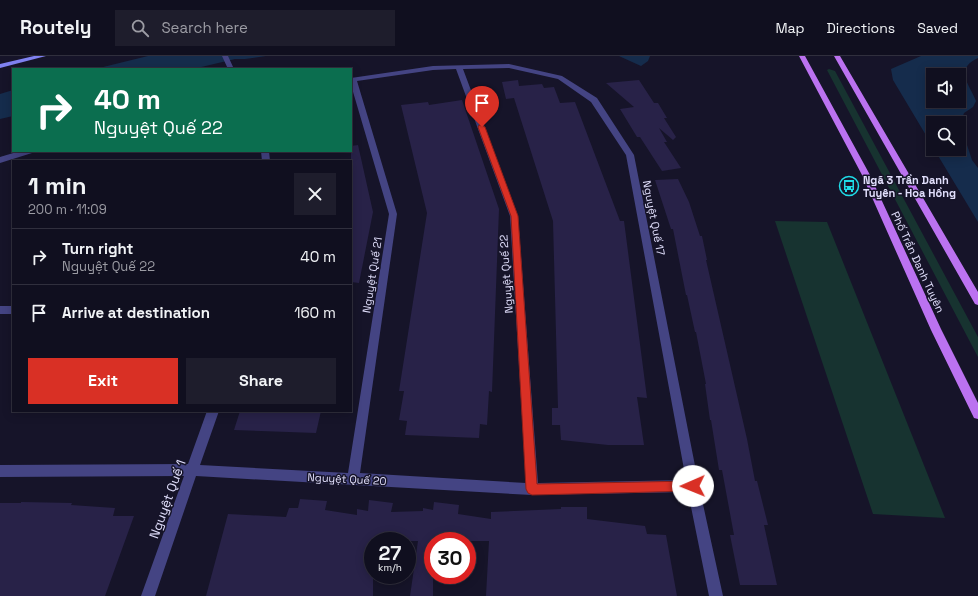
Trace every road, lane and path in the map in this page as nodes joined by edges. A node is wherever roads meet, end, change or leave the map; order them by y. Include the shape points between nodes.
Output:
1 (43, 56) edge
2 (225, 56) edge
3 (802, 56) edge
4 (837, 56) edge
5 (0, 66) edge
6 (231, 68) edge
7 (459, 68) junction
8 (352, 80) edge
9 (26, 152) edge
10 (0, 160) edge
11 (978, 301) edge
12 (0, 310) edge
13 (12, 310) edge
14 (213, 412) edge
15 (978, 414) edge
16 (194, 470) junction
17 (0, 471) edge
18 (353, 479) junction
19 (693, 486) junction
20 (532, 489) junction
21 (148, 596) edge
22 (716, 596) edge

1 - 5 main road
2 - 6 street
3 - 15 main road, Phố Trần Danh Tuyên via 866,175 936,330
4 - 11 main road
7 - 8 street, Nguyệt Quế 17 via 433,68
7 - 19 street, Nguyệt Quế 17 via 509,66 560,77 594,100 630,156
7 - 20 street, Nguyệt Quế 22 via 514,216
8 - 18 street, Nguyệt Quế 21 via 394,214
9 - 10 street
12 - 13 street
14 - 16 street, Nguyệt Quế 1
16 - 17 street, Nguyệt Quế 20
16 - 18 street, Nguyệt Quế 20
16 - 21 street, Nguyệt Quế 1
18 - 20 street, Nguyệt Quế 20
19 - 20 street, Nguyệt Quế 20
19 - 22 street, Nguyệt Quế 17

